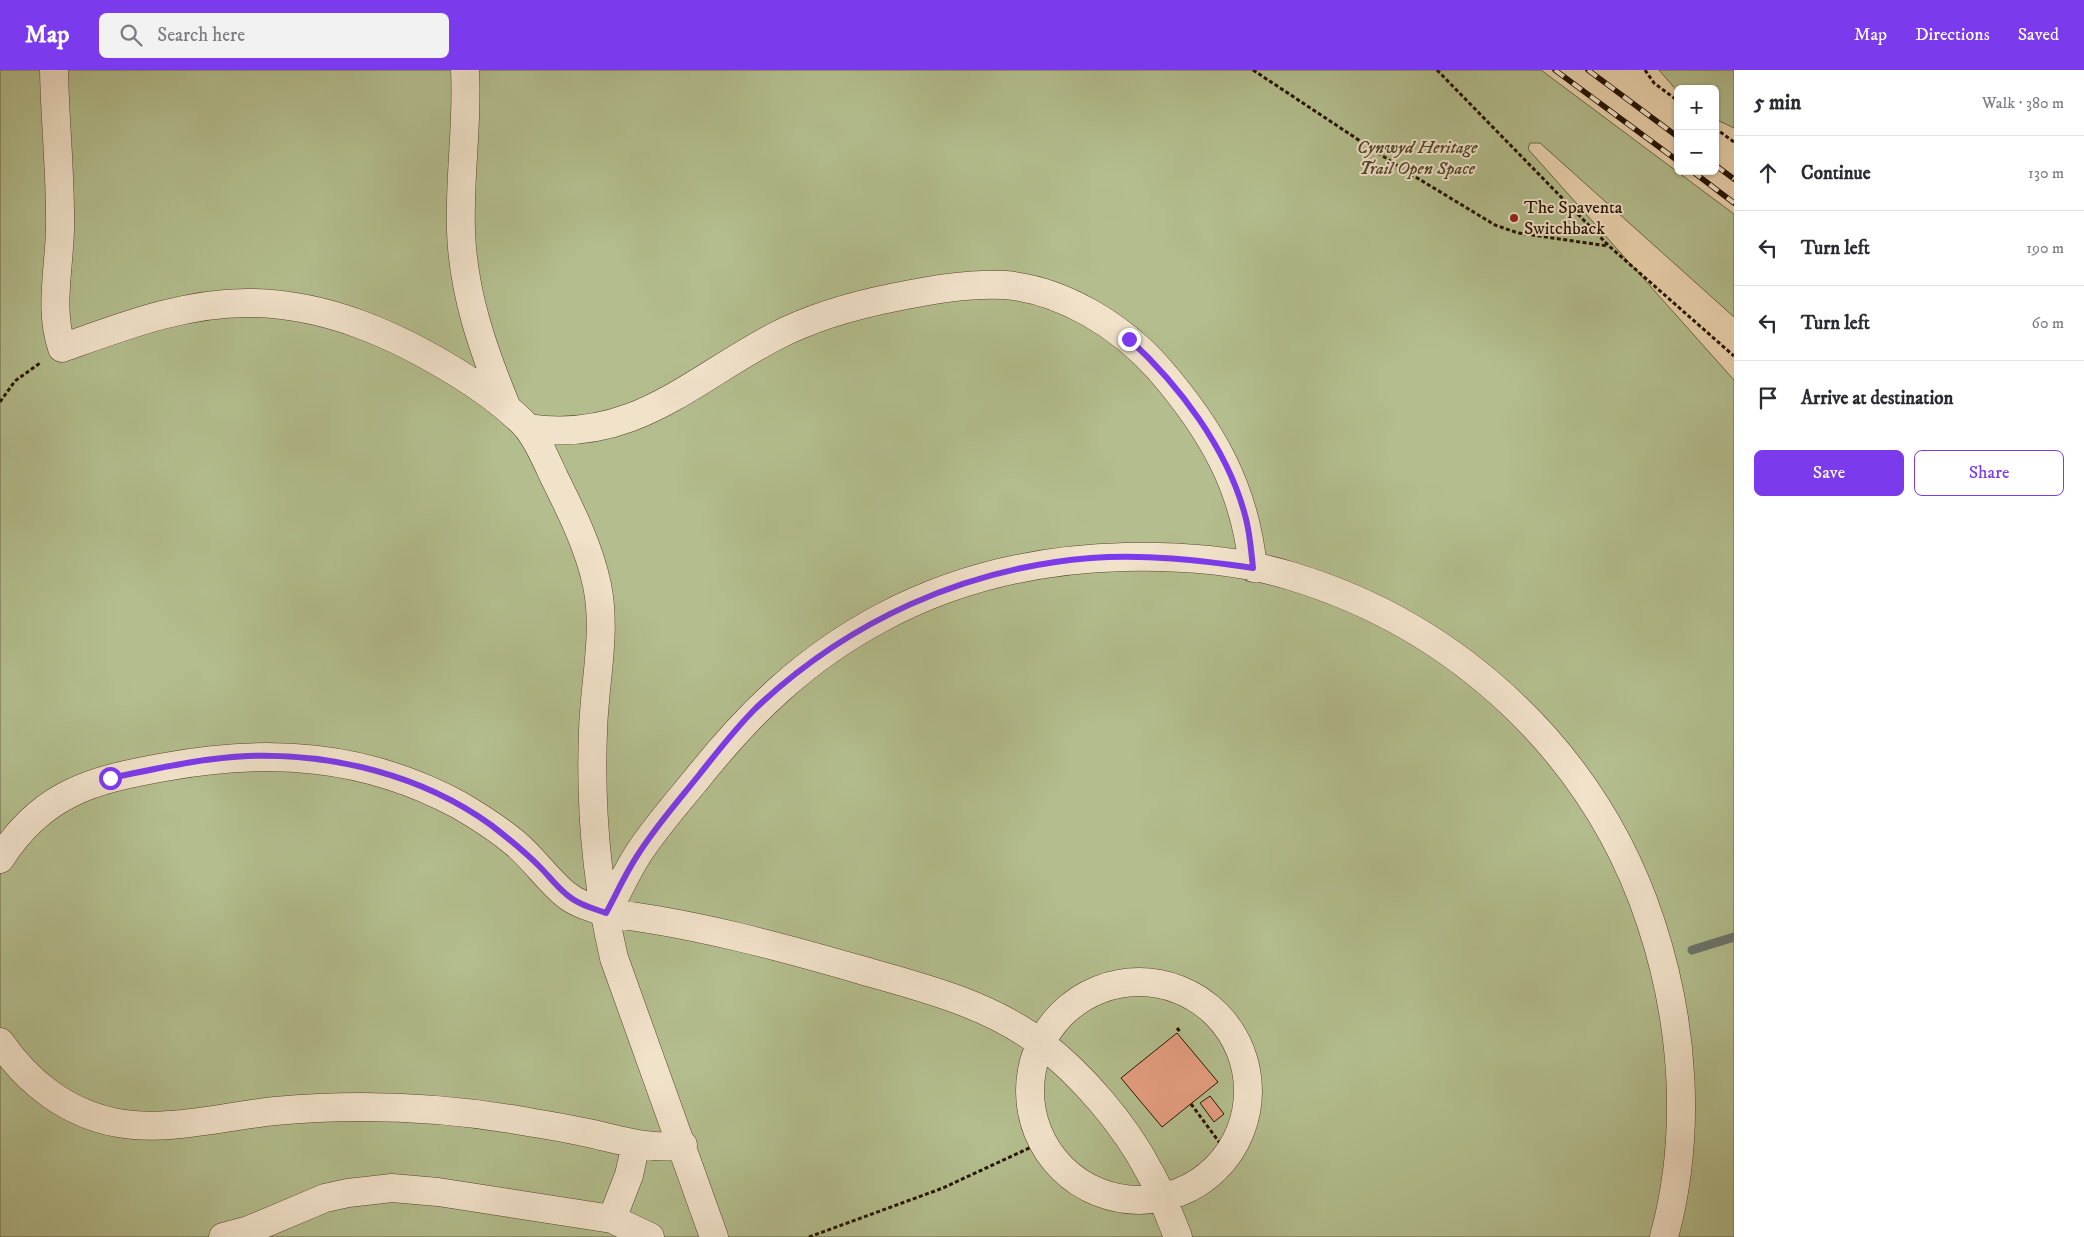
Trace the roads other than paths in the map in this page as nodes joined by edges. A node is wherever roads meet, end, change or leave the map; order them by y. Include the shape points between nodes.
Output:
1 (54, 70) edge
2 (464, 70) edge
3 (507, 408) junction
4 (528, 428) junction
5 (1253, 568) junction
6 (0, 859) edge
7 (606, 913) junction
8 (0, 1042) edge
9 (1040, 1043) junction
10 (636, 1144) junction
11 (683, 1145) junction
12 (1163, 1200) junction
13 (612, 1219) junction
14 (223, 1237) edge
15 (650, 1237) edge
16 (714, 1237) edge
17 (1178, 1237) edge
18 (1664, 1237) edge

1 - 3 lane via 60,231 56,316 62,348 163,313 242,303 290,306 372,328 450,369
2 - 3 lane via 466,97 461,231 464,268 484,354
3 - 4 lane
4 - 5 lane via 569,431 622,422 667,403 776,336 807,322 873,301 948,288 1006,285 1028,289 1054,297 1106,323 1149,357 1171,383 1209,436 1238,491 1250,537
4 - 7 lane via 580,532 597,585 600,629 593,722 593,789 598,868
5 - 7 lane via 1138,557 1049,563 962,583 884,616 812,662 755,710 718,751 650,838
5 - 18 lane via 1288,575 1359,601 1442,646 1476,671 1531,723 1575,773 1596,805 1645,904 1672,1005 1677,1038 1680,1111 1675,1185
6 - 7 lane via 32,817 78,789 110,778 204,760 247,756 323,759 390,776 458,805 516,844 566,894 587,907
7 - 9 lane via 736,936 892,978 995,1016
7 - 11 lane via 614,958
8 - 10 lane via 16,1065 63,1104 87,1115 118,1123 148,1126 275,1111 373,1106 474,1113
9 - 12 lane via 1070,1069 1116,1122 1149,1170
9 - 12 lane via 1031,1067 1028,1092 1031,1118 1040,1143 1057,1163 1104,1193
9 - 12 lane via 1054,1023 1092,992 1139,982 1183,992 1207,1004 1224,1023 1238,1044 1248,1086 1247,1111 1241,1132 1228,1154 1201,1182
10 - 11 lane
10 - 13 lane via 629,1175
11 - 16 lane
12 - 17 lane
13 - 14 lane via 392,1188 325,1198 249,1230
13 - 15 lane

